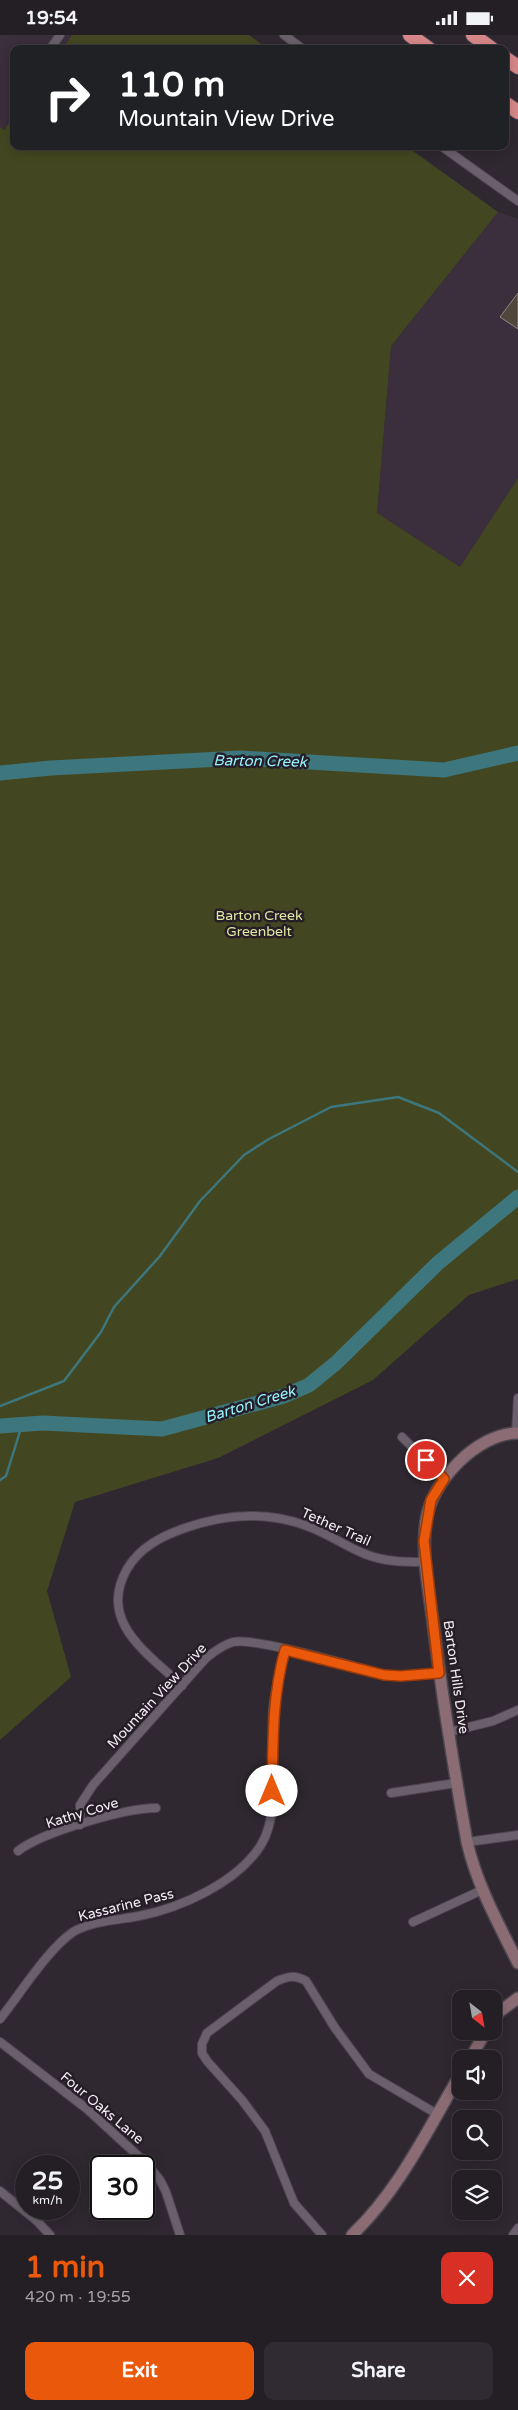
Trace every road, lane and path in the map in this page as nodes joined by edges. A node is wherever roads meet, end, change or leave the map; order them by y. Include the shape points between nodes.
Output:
1 (284, 35) edge
2 (410, 35) edge
3 (472, 35) edge
4 (298, 45) edge
5 (424, 45) edge
6 (486, 45) edge
7 (447, 150) edge
8 (518, 201) edge
9 (518, 1398) edge
10 (517, 1433) edge
11 (402, 1437) dead end
12 (444, 1479) junction
13 (425, 1562) junction
14 (285, 1650) junction
15 (439, 1673) junction
16 (182, 1686) junction
17 (518, 1711) edge
18 (449, 1732) junction
19 (456, 1783) junction
20 (391, 1793) dead end
21 (156, 1808) dead end
22 (80, 1825) junction
23 (518, 1835) edge
24 (466, 1842) junction
25 (18, 1851) dead end
26 (482, 1890) junction
27 (413, 1922) dead end
28 (518, 1963) edge
29 (518, 1998) edge
30 (502, 2010) edge
31 (0, 2019) edge
32 (0, 2042) edge
33 (452, 2088) edge
34 (437, 2114) junction
35 (0, 2191) edge
36 (518, 2228) edge
37 (50, 2235) edge
38 (180, 2235) edge
39 (322, 2235) edge
40 (352, 2235) edge
41 (514, 2235) edge

1 - 4 street
2 - 5 highway
3 - 6 highway
7 - 8 street
9 - 10 street
10 - 12 street, Barton Hills Drive via 495,1436 480,1444
11 - 12 street
12 - 13 street, Barton Hills Drive via 431,1500 426,1520
13 - 15 street, Barton Hills Drive
13 - 16 street, Tether Trail via 383,1560 308,1526 276,1517 234,1516 202,1522 155,1540 127,1569 120,1586 117,1608 130,1636
14 - 15 street, Mountain View Drive via 384,1675
14 - 16 street, Mountain View Drive via 250,1641 234,1642 206,1658
14 - 31 street, Kassarine Pass via 273,1708 272,1806 261,1844 229,1877 199,1896 152,1914 90,1925 75,1931 60,1942
15 - 18 street, Barton Hills Drive
16 - 22 street, Mountain View Drive via 93,1785 80,1805
17 - 18 street
18 - 19 street, Barton Hills Drive
19 - 20 street
19 - 24 street, Barton Hills Drive
21 - 22 street, Kathy Cove via 139,1808
22 - 25 street, Kathy Cove via 30,1842
23 - 24 street
24 - 26 street, Barton Hills Drive
26 - 27 street
26 - 28 street, Barton Hills Drive
29 - 30 street
32 - 38 street, Four Oaks Lane via 87,2109 138,2154 160,2180 172,2205
33 - 34 street
34 - 39 street via 369,2074 306,1981 299,1977 289,1976 277,1981 207,2033 202,2044 206,2061 265,2131 294,2203
34 - 40 street via 401,2178
35 - 37 street
36 - 41 street

